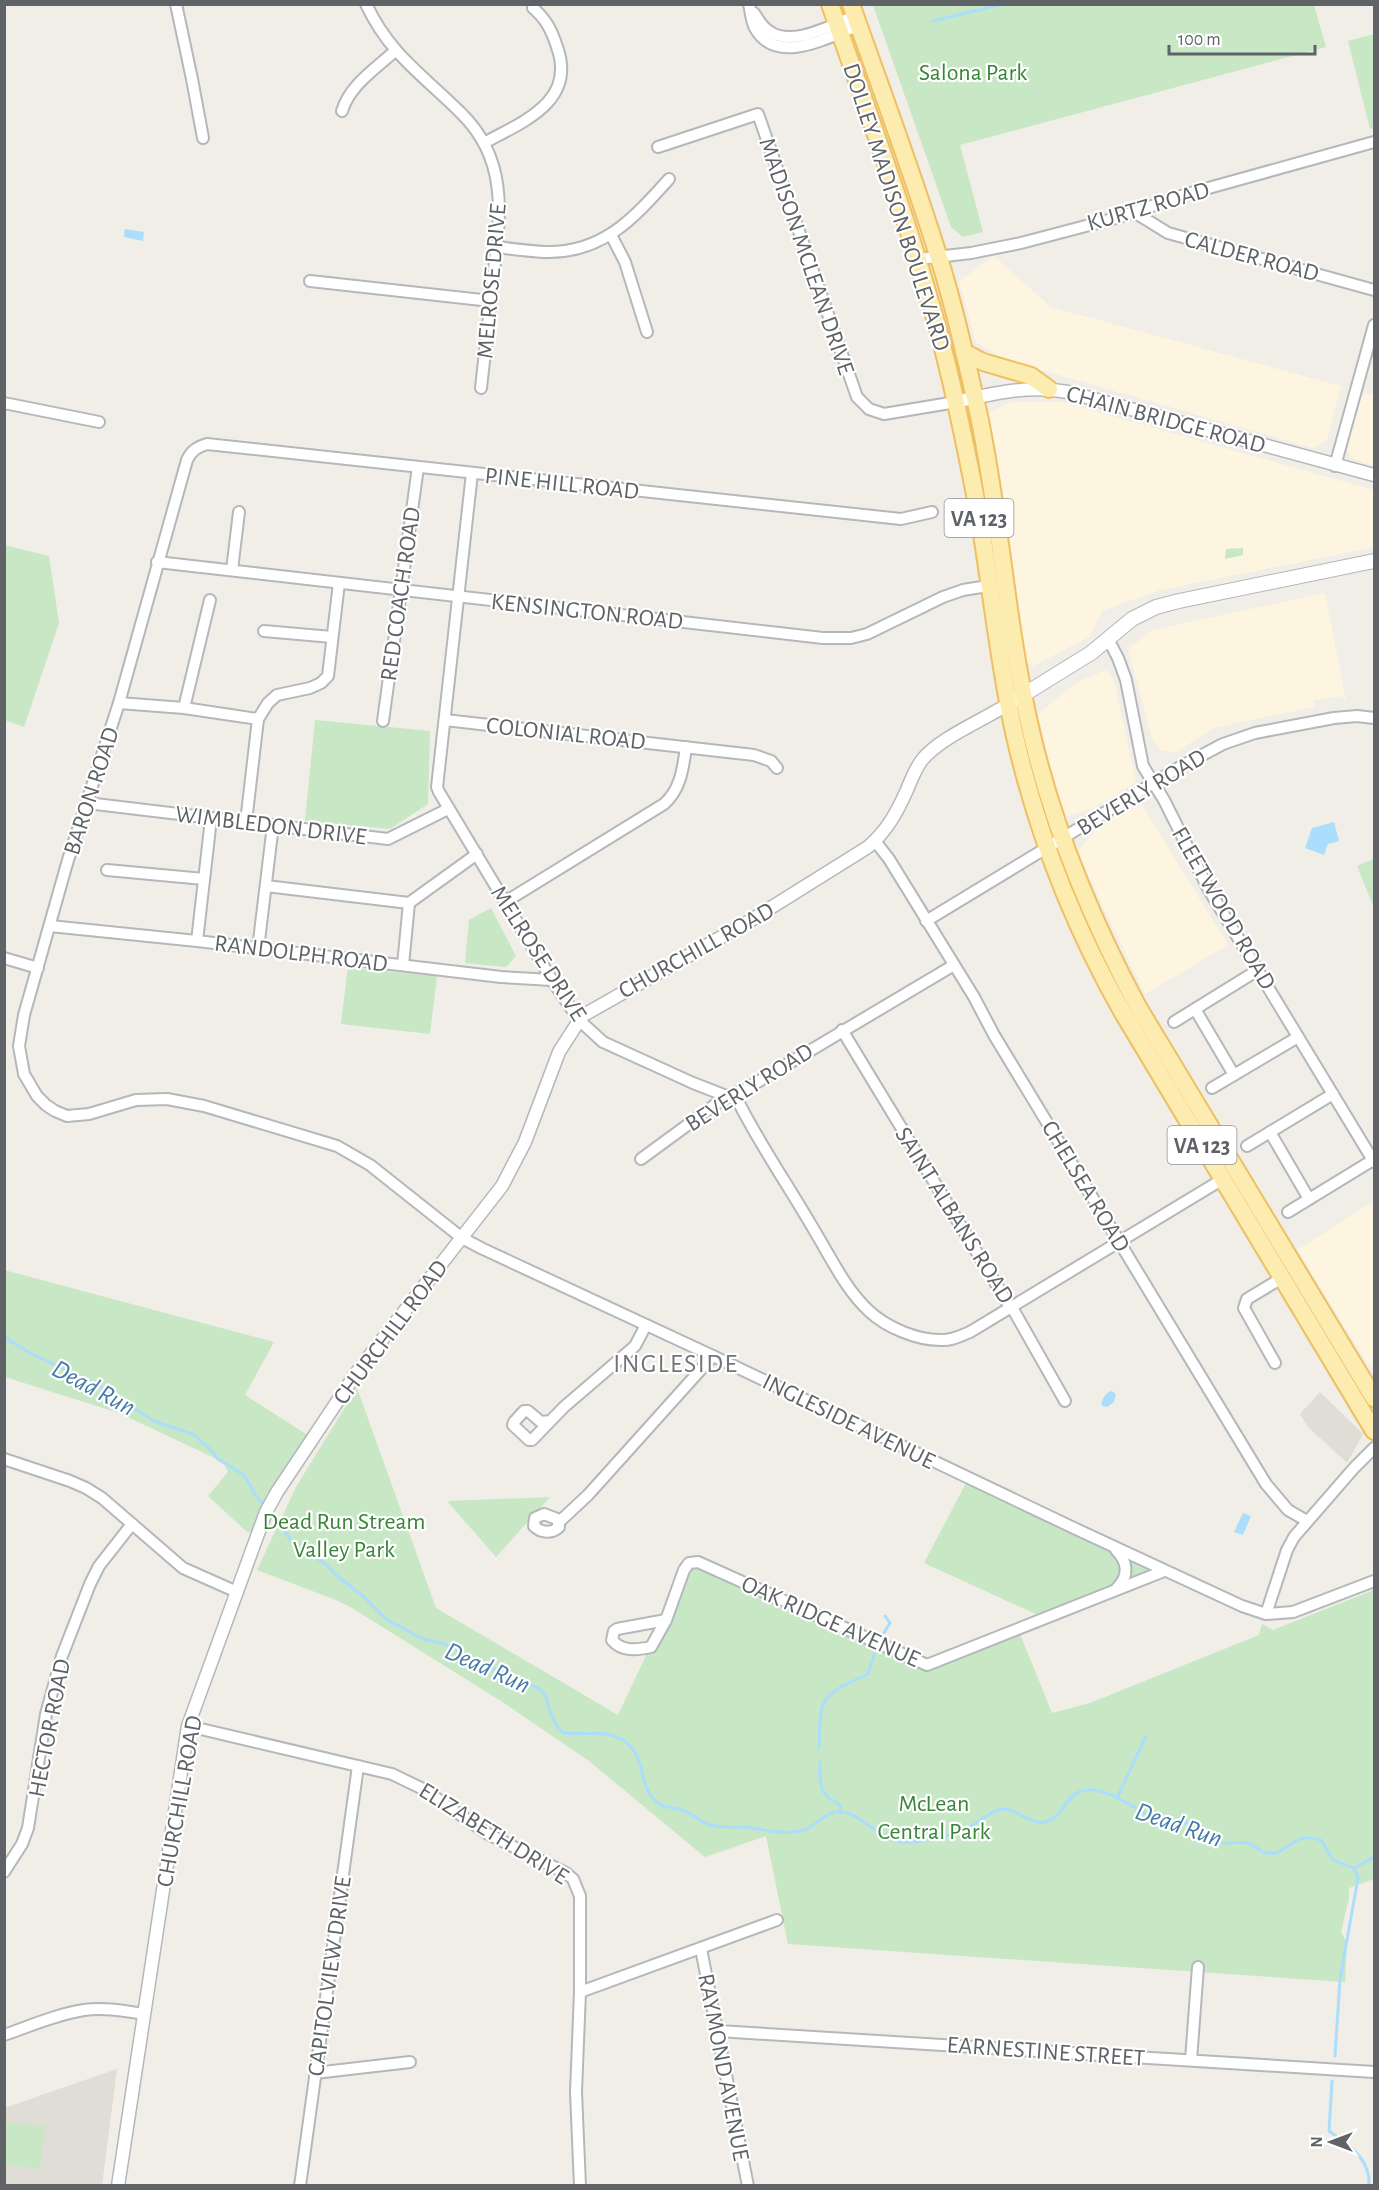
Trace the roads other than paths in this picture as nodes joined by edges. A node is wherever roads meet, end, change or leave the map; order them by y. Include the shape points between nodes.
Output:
1 (176, 4) edge
2 (366, 4) edge
3 (830, 4) edge
4 (750, 6) edge
5 (532, 8) dead end
6 (855, 15) edge
7 (838, 28) junction
8 (395, 51) junction
9 (342, 111) dead end
10 (202, 138) dead end
11 (1374, 142) edge
12 (484, 143) junction
13 (658, 147) dead end
14 (669, 179) dead end
15 (1134, 212) junction
16 (611, 235) junction
17 (497, 247) junction
18 (938, 257) junction
19 (919, 259) junction
20 (310, 281) dead end
21 (1374, 290) edge
22 (491, 301) junction
23 (1374, 325) edge
24 (647, 332) dead end
25 (964, 352) junction
26 (481, 388) dead end
27 (1049, 389) junction
28 (974, 398) junction
29 (956, 402) junction
30 (4, 403) edge
31 (99, 422) dead end
32 (193, 450) joint
33 (1335, 466) junction
34 (418, 467) junction
35 (472, 473) junction
36 (1374, 475) edge
37 (239, 512) dead end
38 (932, 512) dead end
39 (1374, 561) edge
40 (158, 562) junction
41 (232, 570) junction
42 (339, 584) junction
43 (998, 584) junction
44 (401, 589) junction
45 (459, 596) junction
46 (210, 600) dead end
47 (264, 631) dead end
48 (332, 637) junction
49 (1108, 639) junction
50 (1023, 694) junction
51 (119, 703) junction
52 (1008, 704) junction
53 (184, 708) junction
54 (1374, 718) edge
55 (258, 719) junction
56 (445, 720) junction
57 (383, 721) dead end
58 (686, 747) junction
59 (777, 768) dead end
60 (1154, 783) junction
61 (87, 803) junction
62 (448, 808) junction
63 (211, 819) junction
64 (246, 822) junction
65 (273, 825) junction
66 (1062, 838) junction
67 (875, 841) junction
68 (1048, 848) junction
69 (477, 854) junction
70 (106, 870) dead end
71 (204, 879) junction
72 (266, 886) junction
73 (506, 902) junction
74 (409, 903) junction
75 (926, 921) junction
76 (50, 926) junction
77 (197, 941) junction
78 (258, 949) junction
79 (4, 958) edge
80 (403, 965) junction
81 (954, 965) junction
82 (38, 968) junction
83 (1258, 970) junction
84 (552, 980) junction
85 (1195, 1009) junction
86 (579, 1020) junction
87 (1174, 1022) dead end
88 (842, 1030) junction
89 (1298, 1037) junction
90 (1234, 1075) junction
91 (1212, 1088) dead end
92 (1332, 1094) junction
93 (727, 1096) junction
94 (68, 1116) joint
95 (1270, 1132) junction
96 (1247, 1146) dead end
97 (640, 1159) dead end
98 (1374, 1161) edge
99 (1223, 1179) junction
100 (1309, 1199) junction
101 (1288, 1212) dead end
102 (462, 1238) junction
103 (1119, 1241) junction
104 (1282, 1278) junction
105 (1010, 1307) junction
106 (646, 1325) junction
107 (713, 1356) junction
108 (1275, 1363) dead end
109 (1374, 1398) edge
110 (1065, 1401) dead end
111 (550, 1421) dead end
112 (1374, 1431) edge
113 (1374, 1448) edge
114 (4, 1459) edge
115 (1307, 1521) junction
116 (559, 1522) dead end
117 (132, 1524) junction
118 (1114, 1548) junction
119 (1164, 1571) junction
120 (1374, 1581) edge
121 (1114, 1591) junction
122 (237, 1592) junction
123 (1266, 1614) junction
124 (666, 1620) junction
125 (188, 1726) junction
126 (358, 1766) junction
127 (4, 1872) edge
128 (777, 1920) dead end
129 (701, 1949) junction
130 (1198, 1967) dead end
131 (580, 1992) junction
132 (144, 2014) junction
133 (718, 2031) junction
134 (4, 2035) edge
135 (1191, 2060) junction
136 (410, 2062) dead end
137 (1374, 2072) edge
138 (315, 2073) junction
139 (118, 2186) edge
140 (300, 2186) edge
141 (580, 2186) edge
142 (748, 2186) edge

1 - 10 street
2 - 8 street, MELROSE DRIVE
3 - 7 main road, DOLLEY MADISON BOULEVARD / VA 123
4 - 7 street via 765,28 784,38
5 - 12 street via 546,21 560,53 558,87 537,113
6 - 7 street
6 - 18 main road, DOLLEY MADISON BOULEVARD / VA 123
7 - 19 main road, DOLLEY MADISON BOULEVARD / VA 123
8 - 9 street via 356,85
8 - 12 street, MELROSE DRIVE via 461,113
11 - 15 street, KURTZ ROAD
12 - 17 street, MELROSE DRIVE via 500,195
13 - 29 street, MADISON MCLEAN DRIVE via 758,114 857,397 869,409 884,414
14 - 16 street
15 - 18 street, KURTZ ROAD via 992,249
15 - 21 street, CALDER ROAD via 1168,233
16 - 17 street via 563,251
16 - 24 street via 625,262
17 - 22 street, MELROSE DRIVE
18 - 19 street, KURTZ ROAD
18 - 25 main road, DOLLEY MADISON BOULEVARD / VA 123
19 - 29 main road, DOLLEY MADISON BOULEVARD / VA 123
20 - 22 street
22 - 26 street, MELROSE DRIVE
23 - 33 street
25 - 27 main road via 986,364 1031,376
25 - 28 main road, DOLLEY MADISON BOULEVARD / VA 123
27 - 28 street, CHAIN BRIDGE ROAD via 1017,389
27 - 33 street, CHAIN BRIDGE ROAD
28 - 29 street, CHAIN BRIDGE ROAD
28 - 43 main road, DOLLEY MADISON BOULEVARD / VA 123 via 986,456
29 - 43 main road, DOLLEY MADISON BOULEVARD / VA 123 via 979,516
30 - 31 street
32 - 34 street, PINE HILL ROAD via 207,444
32 - 40 street, BARON ROAD
33 - 36 street, CHAIN BRIDGE ROAD
34 - 35 street, PINE HILL ROAD
34 - 44 street, RED COACH ROAD
35 - 38 street, PINE HILL ROAD via 901,519
35 - 45 street, MELROSE DRIVE
37 - 41 street
39 - 49 main road via 1164,605 1126,623
40 - 41 street, KENSINGTON ROAD
40 - 51 street, BARON ROAD
41 - 42 street, KENSINGTON ROAD
42 - 44 street, KENSINGTON ROAD
42 - 48 street
43 - 45 street, KENSINGTON ROAD via 963,590 867,634 839,638
43 - 50 main road, DOLLEY MADISON BOULEVARD / VA 123
43 - 52 main road, DOLLEY MADISON BOULEVARD / VA 123
44 - 45 street, KENSINGTON ROAD
44 - 57 street, RED COACH ROAD
45 - 56 street, MELROSE DRIVE
46 - 53 street
47 - 48 street
48 - 55 street via 328,676 310,688 277,695
49 - 50 main road
49 - 60 street, FLEETWOOD ROAD via 1125,680 1143,766
50 - 52 main road
50 - 66 main road, DOLLEY MADISON BOULEVARD / VA 123
51 - 53 street
51 - 61 street, BARON ROAD
52 - 67 street, CHURCHILL ROAD via 925,756 895,815
52 - 68 main road, DOLLEY MADISON BOULEVARD / VA 123
53 - 55 street
54 - 60 street, BEVERLY ROAD via 1334,718 1247,735
55 - 64 street
56 - 58 street, COLONIAL ROAD
56 - 62 street, MELROSE DRIVE via 437,787
58 - 59 street, COLONIAL ROAD via 754,755 771,761
58 - 73 street via 679,782 664,804
60 - 66 street, BEVERLY ROAD
60 - 83 street, FLEETWOOD ROAD via 1209,890
61 - 63 street, WIMBLEDON DRIVE
61 - 76 street, BARON ROAD
62 - 65 street, WIMBLEDON DRIVE via 388,839
62 - 69 street, MELROSE DRIVE
63 - 64 street, WIMBLEDON DRIVE
63 - 71 street
64 - 65 street, WIMBLEDON DRIVE
65 - 72 street
66 - 68 street, BEVERLY ROAD
66 - 109 main road, DOLLEY MADISON BOULEVARD / VA 123 via 1094,918 1138,1006
67 - 75 street, CHELSEA ROAD
67 - 86 street, CHURCHILL ROAD via 802,890 590,1010
68 - 75 street, BEVERLY ROAD
68 - 99 main road, DOLLEY MADISON BOULEVARD / VA 123 via 1097,965
69 - 73 street, MELROSE DRIVE
69 - 74 street
70 - 71 street
71 - 77 street
72 - 74 street
72 - 78 street
73 - 84 street, MELROSE DRIVE
74 - 80 street
75 - 81 street, CHELSEA ROAD
76 - 77 street, RANDOLPH ROAD
76 - 82 street, BARON ROAD
77 - 78 street, RANDOLPH ROAD
78 - 80 street, RANDOLPH ROAD
79 - 82 street
80 - 84 street, RANDOLPH ROAD
81 - 88 street, BEVERLY ROAD
81 - 103 street, CHELSEA ROAD
82 - 94 street, BARON ROAD via 20,1031 20,1060 37,1096
83 - 85 street
83 - 89 street, FLEETWOOD ROAD
84 - 86 street, MELROSE DRIVE
85 - 87 street
85 - 90 street
86 - 93 street, MELROSE DRIVE via 603,1042
86 - 102 street, CHURCHILL ROAD via 560,1052 516,1163
88 - 93 street, BEVERLY ROAD via 744,1090
88 - 105 street, SAINT ALBANS ROAD
89 - 90 street
89 - 92 street, FLEETWOOD ROAD
90 - 91 street
92 - 95 street
92 - 98 street, FLEETWOOD ROAD
93 - 97 street, BEVERLY ROAD
93 - 105 street, MELROSE DRIVE via 740,1105 848,1285 876,1316 911,1334 940,1341 970,1332
94 - 102 street, INGLESIDE AVENUE via 136,1100 167,1099 307,1136 337,1146 370,1165
95 - 96 street
95 - 100 street
98 - 100 street
99 - 103 street
99 - 104 main road, DOLLEY MADISON BOULEVARD / VA 123
100 - 101 street
102 - 106 street, INGLESIDE AVENUE
102 - 122 street, CHURCHILL ROAD via 357,1372 277,1492
103 - 105 street
103 - 115 street, CHELSEA ROAD via 1266,1484 1288,1510
104 - 108 street via 1247,1299 1244,1308
104 - 112 main road, DOLLEY MADISON BOULEVARD / VA 123
105 - 110 street, SAINT ALBANS ROAD
106 - 107 street, INGLESIDE AVENUE
106 - 111 street via 618,1363
107 - 116 street
107 - 118 street, INGLESIDE AVENUE
113 - 115 street
114 - 117 street via 86,1488
115 - 123 street via 1287,1550
117 - 122 street via 183,1568
117 - 127 street, HECTOR ROAD via 99,1566 62,1656 46,1714 28,1828
118 - 119 street, INGLESIDE AVENUE
118 - 121 street via 1124,1559 1126,1571
119 - 121 street, OAK RIDGE AVENUE
119 - 123 street, INGLESIDE AVENUE
120 - 123 street, INGLESIDE AVENUE via 1293,1612
121 - 124 street, OAK RIDGE AVENUE via 927,1665 698,1562 689,1563 684,1570
122 - 125 street, CHURCHILL ROAD
124 - 124 street via 617,1629 612,1640 630,1650 651,1647
125 - 126 street, ELIZABETH DRIVE
125 - 132 street, CHURCHILL ROAD
126 - 131 street, ELIZABETH DRIVE via 408,1780 488,1834 573,1879 580,1896
126 - 138 street, CAPITOL VIEW DRIVE
128 - 129 street
129 - 131 street
129 - 133 street, RAYMOND AVENUE
130 - 135 street
131 - 141 street, ELIZABETH DRIVE via 576,2092
132 - 134 street via 86,2010
132 - 139 street, CHURCHILL ROAD
133 - 135 street, EARNESTINE STREET
133 - 142 street, RAYMOND AVENUE
135 - 137 street, EARNESTINE STREET
136 - 138 street
138 - 140 street, CAPITOL VIEW DRIVE

